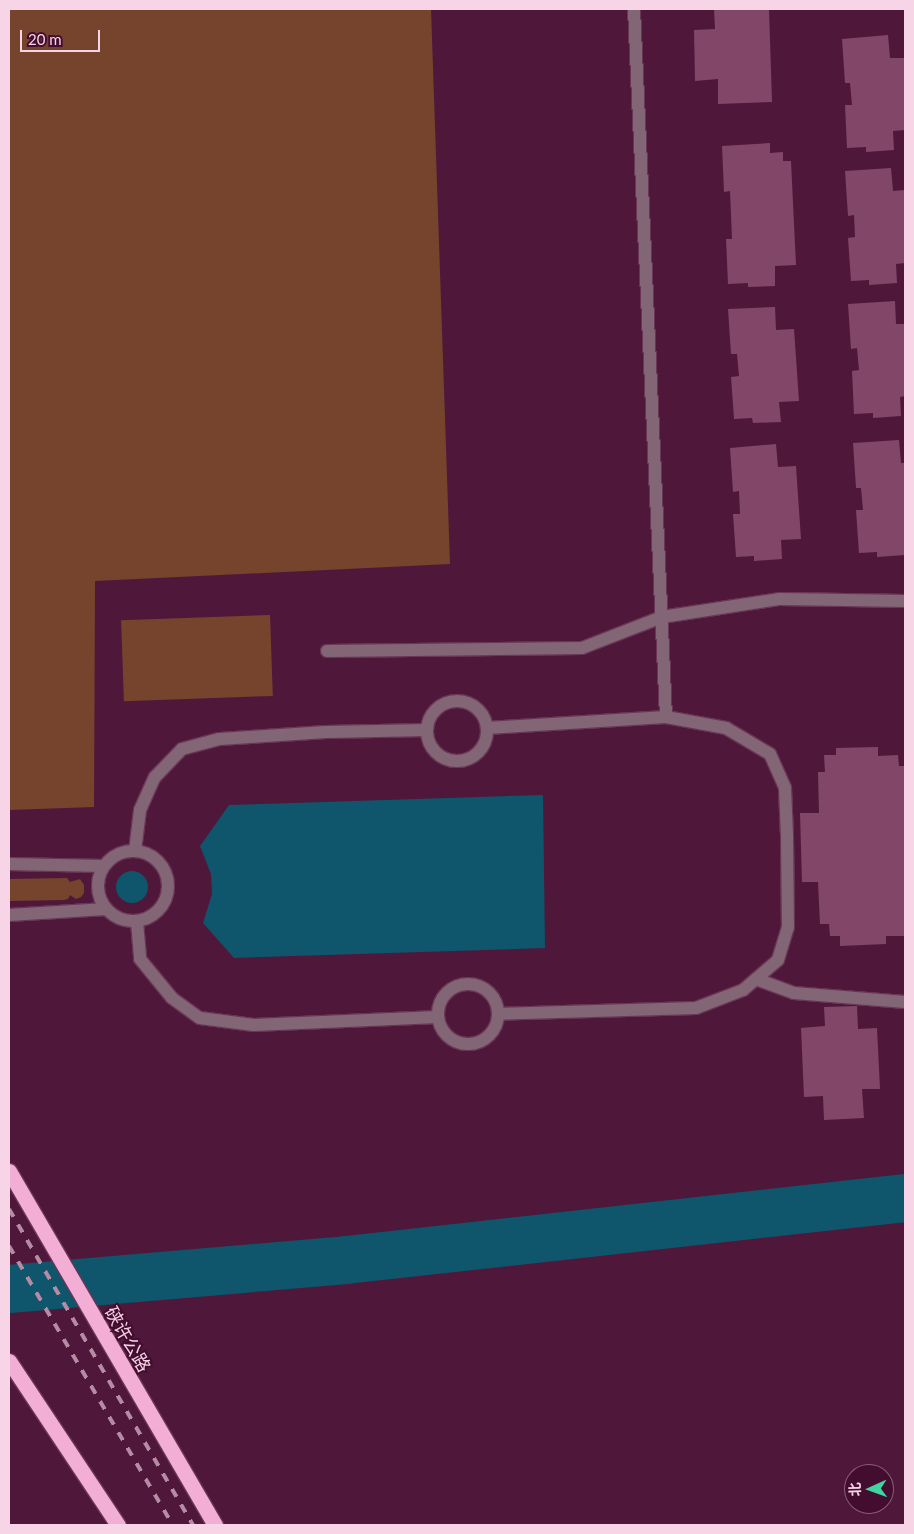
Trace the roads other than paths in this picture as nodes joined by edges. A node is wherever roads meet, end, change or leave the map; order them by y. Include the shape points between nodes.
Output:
1 (634, 9) edge
2 (905, 601) edge
3 (662, 617) junction
4 (327, 651) dead end
5 (666, 717) junction
6 (487, 728) junction
7 (427, 730) junction
8 (135, 851) junction
9 (9, 864) edge
10 (104, 866) junction
11 (106, 909) junction
12 (9, 915) edge
13 (137, 922) junction
14 (756, 979) junction
15 (905, 1002) edge
16 (498, 1014) junction
17 (438, 1017) junction
18 (9, 1171) edge
19 (9, 1361) edge
20 (118, 1525) edge
21 (215, 1525) edge

1 - 3 lane
2 - 3 lane via 779,599
3 - 4 lane via 582,648
3 - 5 lane
5 - 6 lane
5 - 14 lane via 726,728 770,754 785,788 788,927 778,960
6 - 7 lane via 482,713 475,706 456,700 446,702 431,715
6 - 7 lane via 486,742 481,750 463,761 449,760 436,752 430,744
7 - 8 lane via 220,739 182,749 155,777 140,810
8 - 10 lane via 123,852
8 - 13 lane via 160,864 168,892 157,912
9 - 10 lane
10 - 11 lane via 97,888
11 - 12 lane
11 - 13 lane via 114,917
13 - 17 lane via 140,959 172,998 200,1018 254,1025
14 - 15 lane via 794,993
14 - 16 lane via 743,990 696,1008
16 - 17 lane via 491,1033 474,1044 464,1044 446,1035
16 - 17 lane via 492,996 476,984 467,983 448,990 438,1007
18 - 21 highway, 硖许公路
19 - 20 highway

